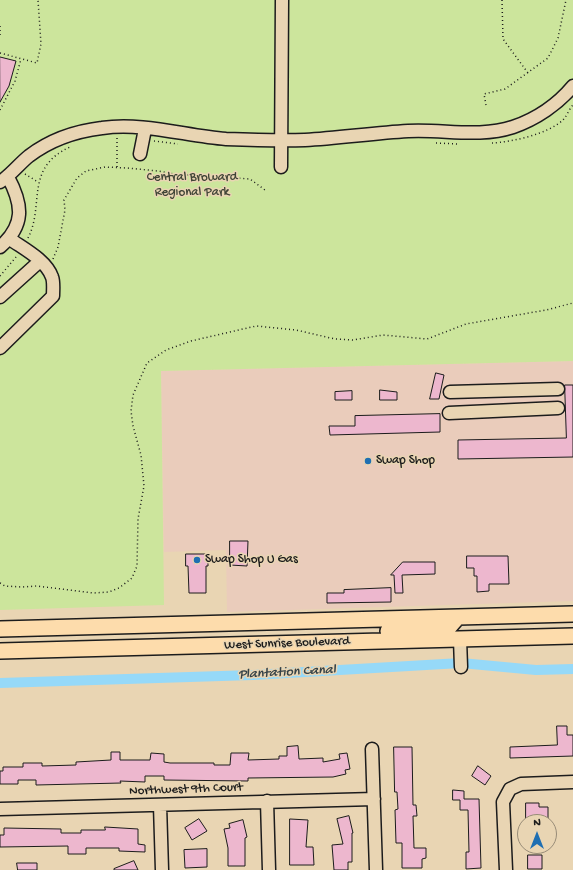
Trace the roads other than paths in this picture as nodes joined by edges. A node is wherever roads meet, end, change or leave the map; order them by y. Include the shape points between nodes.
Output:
1 (282, 0) edge
2 (573, 86) edge
3 (145, 129) junction
4 (281, 140) junction
5 (140, 154) dead end
6 (281, 167) dead end
7 (4, 180) edge
8 (10, 239) junction
9 (0, 247) edge
10 (44, 266) junction
11 (0, 298) edge
12 (0, 348) edge
13 (558, 389) dead end
14 (450, 392) dead end
15 (558, 408) dead end
16 (449, 413) dead end
17 (573, 614) edge
18 (457, 618) junction
19 (5, 628) edge
20 (573, 636) edge
21 (460, 639) junction
22 (299, 643) junction
23 (0, 651) edge
24 (461, 663) dead end
25 (372, 749) dead end
26 (573, 782) edge
27 (374, 799) junction
28 (267, 801) junction
29 (160, 805) junction
30 (0, 809) edge
31 (162, 870) edge
32 (269, 870) edge
33 (376, 870) edge
34 (506, 870) edge

1 - 4 street
2 - 4 street via 554,105 532,119 492,132 410,131
3 - 4 street via 225,139
3 - 5 street
3 - 7 street via 116,134 103,128 63,138 30,156
4 - 6 street
7 - 8 street via 18,199 20,210 18,223
8 - 9 street
8 - 10 street
10 - 11 street
10 - 12 street via 53,278 53,296
13 - 14 street
15 - 16 street
17 - 18 main road, West Sunrise Boulevard
18 - 19 main road, West Sunrise Boulevard
18 - 22 main road via 450,626 444,628 311,636
20 - 21 main road, West Sunrise Boulevard
21 - 22 main road, West Sunrise Boulevard
21 - 24 street
22 - 23 main road, West Sunrise Boulevard
25 - 27 street
26 - 34 street via 521,784 510,789 503,802
27 - 28 street, Northwest 9th Court
27 - 33 street
28 - 29 street, Northwest 9th Court
28 - 32 street
29 - 30 street, Northwest 9th Court
29 - 31 street

